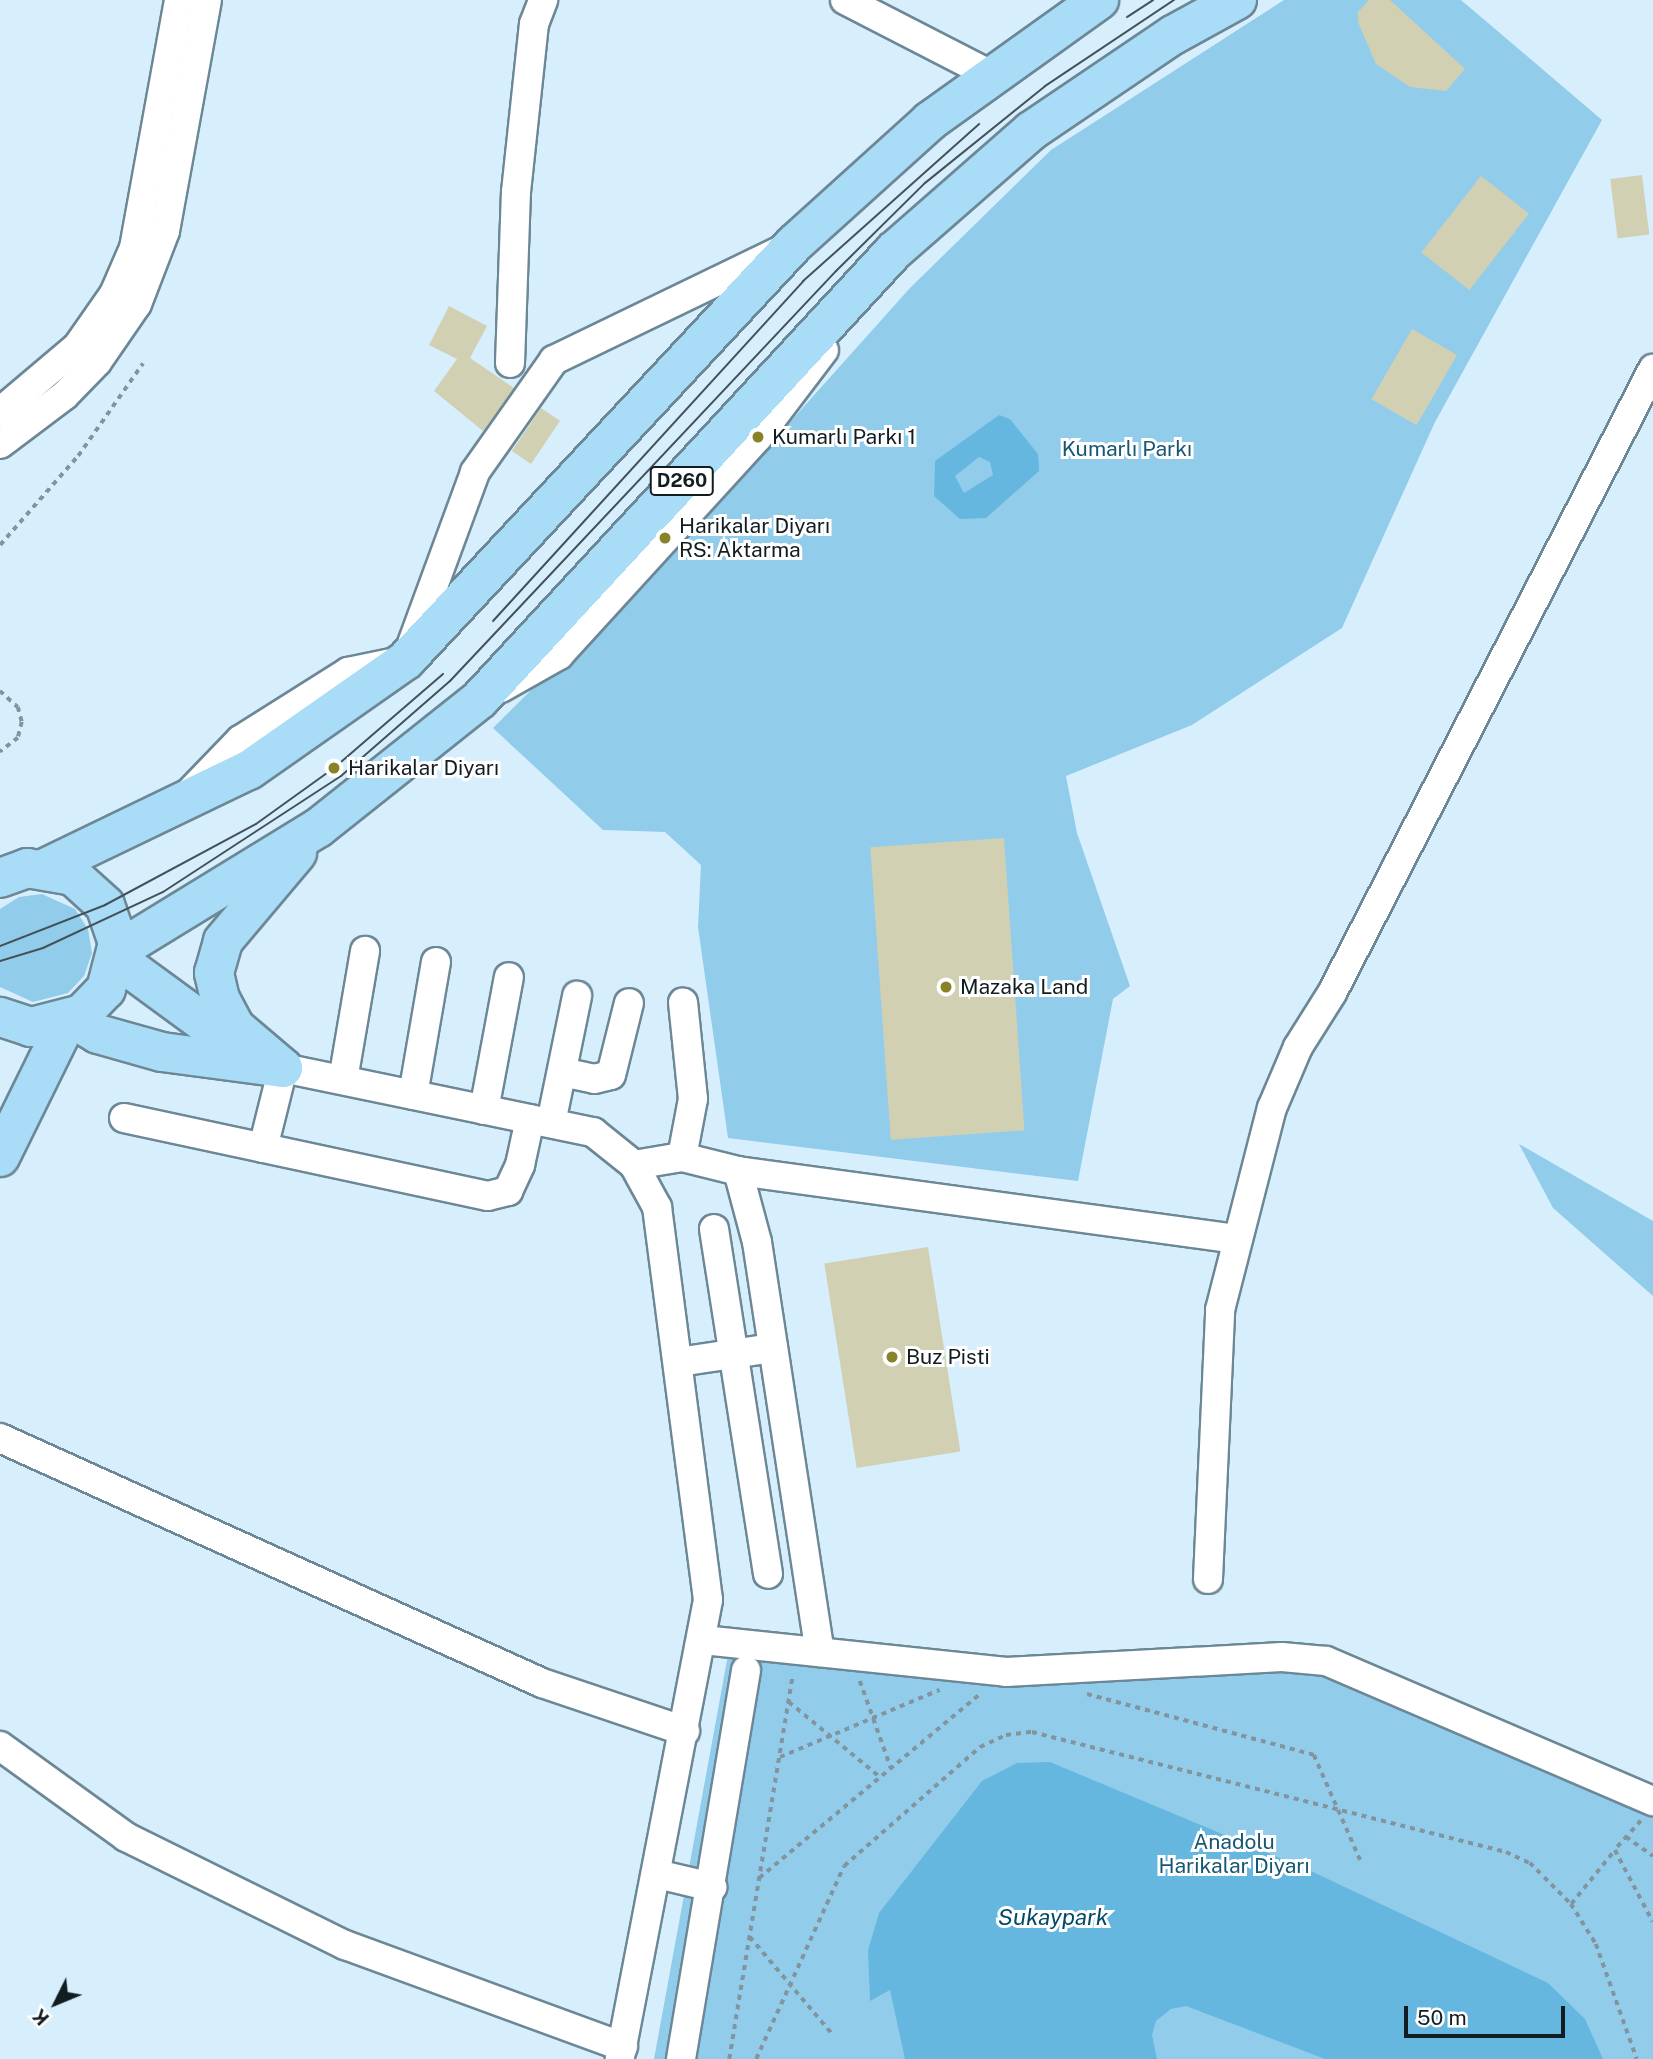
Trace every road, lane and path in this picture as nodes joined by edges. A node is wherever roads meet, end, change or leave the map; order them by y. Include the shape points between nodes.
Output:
1 (178, 0) edge
2 (207, 0) edge
3 (543, 0) edge
4 (845, 0) edge
5 (1099, 0) edge
6 (1237, 0) edge
7 (993, 76) junction
8 (794, 244) junction
9 (143, 363) dead end
10 (510, 363) dead end
11 (1653, 369) edge
12 (0, 412) edge
13 (0, 444) edge
14 (0, 545) edge
15 (406, 660) junction
16 (0, 691) edge
17 (0, 752) edge
18 (318, 828) junction
19 (45, 868) junction
20 (0, 878) edge
21 (365, 951) dead end
22 (117, 955) junction
23 (436, 962) dead end
24 (509, 977) dead end
25 (577, 996) dead end
26 (629, 1003) dead end
27 (683, 1003) dead end
28 (0, 1017) edge
29 (69, 1021) junction
30 (283, 1068) junction
31 (562, 1072) junction
32 (342, 1080) junction
33 (413, 1095) junction
34 (484, 1110) junction
35 (124, 1118) dead end
36 (540, 1121) junction
37 (263, 1148) junction
38 (0, 1157) edge
39 (682, 1157) junction
40 (634, 1165) junction
41 (738, 1171) junction
42 (714, 1229) dead end
43 (1236, 1239) junction
44 (773, 1348) junction
45 (732, 1354) junction
46 (678, 1362) junction
47 (0, 1437) edge
48 (768, 1574) dead end
49 (1208, 1579) dead end
50 (703, 1640) junction
51 (820, 1652) junction
52 (851, 1656) junction
53 (746, 1670) dead end
54 (996, 1671) junction
55 (1073, 1690) dead end
56 (873, 1717) junction
57 (685, 1731) junction
58 (830, 1736) junction
59 (0, 1746) edge
60 (779, 1757) junction
61 (891, 1768) junction
62 (880, 1777) junction
63 (1653, 1801) edge
64 (1338, 1809) junction
65 (1615, 1850) junction
66 (1653, 1856) edge
67 (1362, 1864) dead end
68 (657, 1874) junction
69 (759, 1878) junction
70 (712, 1887) junction
71 (1572, 1904) junction
72 (1653, 1922) edge
73 (750, 1937) junction
74 (789, 1983) junction
75 (833, 2035) dead end
76 (622, 2053) edge
77 (681, 2059) edge
78 (729, 2059) edge
79 (756, 2059) edge
80 (1637, 2059) edge

1 - 12 street via 134,248 114,294 77,347
2 - 13 street via 167,220 137,304 97,362 65,395
3 - 10 street via 534,24 516,192
4 - 7 street
5 - 7 highway
6 - 18 highway, D260 via 1173,35 1031,131 866,282 480,699
7 - 8 highway via 930,121
8 - 15 highway
8 - 15 street via 554,360 474,472
9 - 14 path via 78,456
11 - 43 street via 1332,993 1283,1076
15 - 19 highway via 249,771
16 - 17 path via 18,707 22,722 18,737
18 - 22 highway, D260
18 - 30 highway via 223,941 215,962 216,986 227,1014 249,1043
19 - 20 highway
19 - 22 highway via 73,876 96,893 111,915
21 - 32 street
22 - 29 highway via 106,989
22 - 30 highway via 215,1036
23 - 33 street
24 - 34 street
25 - 31 street
26 - 31 street via 611,1075 594,1079
27 - 39 street via 692,1099
28 - 29 highway via 31,1027
29 - 30 highway via 151,1049
29 - 38 highway
30 - 32 street
30 - 37 street
31 - 36 street
32 - 33 street
33 - 34 street
34 - 36 street
35 - 37 street
36 - 37 street via 508,1191 488,1196
36 - 40 street via 593,1132
39 - 40 street
39 - 41 street
40 - 46 street via 661,1223
41 - 43 street
41 - 44 street via 757,1242
42 - 45 street
43 - 49 street via 1220,1310
44 - 45 street
44 - 51 street
45 - 46 street
45 - 48 street
46 - 50 street via 708,1600
47 - 57 street via 529,1678
50 - 51 street
50 - 57 street
51 - 52 street
52 - 54 street
52 - 56 path
53 - 70 street
54 - 56 path
54 - 61 path
54 - 63 street via 1282,1657 1326,1661
55 - 64 path via 1314,1755
56 - 58 path
56 - 61 path
57 - 68 street
58 - 60 path
58 - 60 path via 789,1702
58 - 62 path
59 - 76 street via 126,1837 345,1945
60 - 69 path
61 - 62 path
62 - 69 path
64 - 67 path
64 - 71 path via 1519,1856 1545,1873
64 - 74 path via 1044,1734 1006,1735 980,1747 844,1866
65 - 66 path via 1626,1837
65 - 71 path
65 - 72 path
68 - 70 street
68 - 76 street
69 - 73 path
70 - 77 street
71 - 80 path via 1596,1944
73 - 74 path
73 - 78 path
74 - 75 path
74 - 79 path

